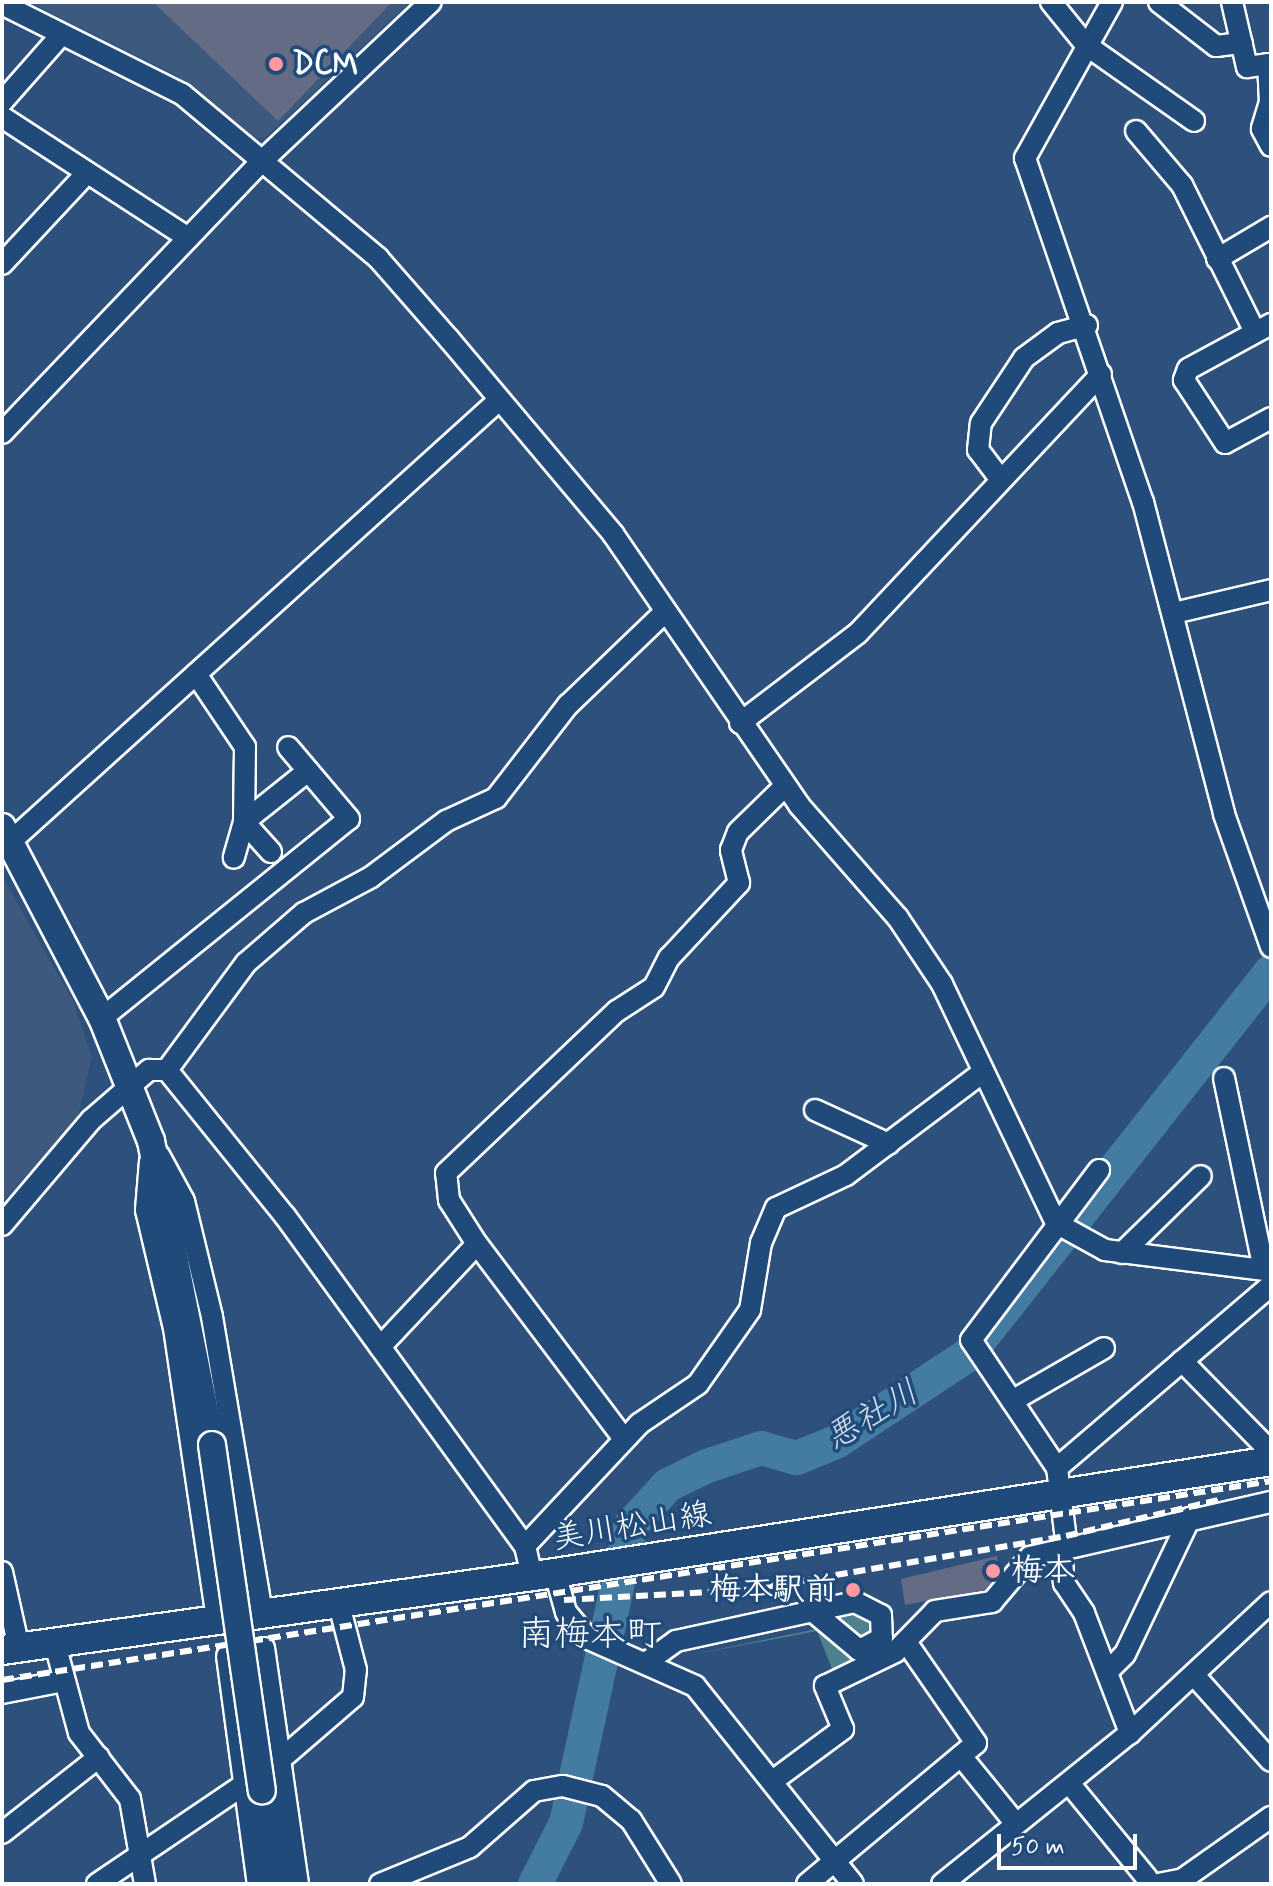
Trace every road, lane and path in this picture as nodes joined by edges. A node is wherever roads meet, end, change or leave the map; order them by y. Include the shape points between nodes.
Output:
1 (431, 2) edge
2 (1051, 2) edge
3 (1112, 2) edge
4 (1159, 2) edge
5 (1232, 2) edge
6 (2, 4) edge
7 (61, 35) junction
8 (1242, 43) junction
9 (1086, 45) junction
10 (1270, 62) edge
11 (2, 102) edge
12 (1271, 102) edge
13 (2, 117) edge
14 (1194, 121) dead end
15 (1136, 131) dead end
16 (1271, 146) edge
17 (262, 161) junction
18 (87, 173) junction
19 (1271, 227) edge
20 (188, 238) junction
21 (1217, 259) junction
22 (2, 264) edge
23 (1087, 325) junction
24 (1263, 328) edge
25 (1101, 374) junction
26 (497, 402) junction
27 (1271, 418) edge
28 (2, 433) edge
29 (1001, 480) junction
30 (1271, 590) edge
31 (665, 612) junction
32 (1174, 613) junction
33 (196, 674) junction
34 (740, 723) junction
35 (288, 747) dead end
36 (308, 771) junction
37 (785, 786) junction
38 (244, 822) junction
39 (6, 835) edge
40 (271, 852) dead end
41 (234, 858) dead end
42 (1271, 947) edge
43 (102, 1018) junction
44 (167, 1070) junction
45 (983, 1072) junction
46 (1224, 1078) dead end
47 (126, 1088) junction
48 (815, 1110) dead end
49 (151, 1141) junction
50 (889, 1144) junction
51 (1099, 1170) dead end
52 (1201, 1176) dead end
53 (2, 1225) edge
54 (1058, 1225) junction
55 (477, 1244) junction
56 (1122, 1253) junction
57 (1269, 1275) edge
58 (380, 1347) junction
59 (1104, 1348) dead end
60 (1182, 1361) junction
61 (1012, 1401) junction
62 (624, 1439) junction
63 (1271, 1452) edge
64 (1271, 1461) edge
65 (1058, 1482) junction
66 (1271, 1502) edge
67 (1190, 1518) junction
68 (525, 1546) junction
69 (1064, 1549) junction
70 (2, 1572) edge
71 (544, 1575) junction
72 (338, 1601) junction
73 (1271, 1602) edge
74 (262, 1612) junction
75 (816, 1614) dead end
76 (217, 1618) junction
77 (906, 1642) junction
78 (55, 1644) junction
79 (264, 1648) dead end
80 (11, 1649) edge
81 (227, 1656) dead end
82 (647, 1662) junction
83 (1107, 1672) junction
84 (1194, 1675) junction
85 (63, 1681) junction
86 (2, 1693) edge
87 (271, 1700) junction
88 (233, 1705) junction
89 (1130, 1733) junction
90 (961, 1756) junction
91 (99, 1757) junction
92 (280, 1760) junction
93 (1271, 1761) edge
94 (774, 1780) junction
95 (1069, 1783) junction
96 (253, 1785) junction
97 (1271, 1817) edge
98 (1016, 1824) junction
99 (2, 1833) edge
100 (136, 1854) junction
101 (837, 1865) junction
102 (1150, 1882) edge
103 (97, 1884) edge
104 (145, 1884) edge
105 (258, 1884) edge
106 (276, 1884) edge
107 (298, 1884) edge
108 (380, 1884) edge
109 (671, 1884) edge
110 (807, 1884) edge
111 (853, 1884) edge
112 (942, 1884) edge

1 - 17 street
2 - 9 street
3 - 9 street
4 - 8 street via 1216,46
5 - 8 street
6 - 7 street
7 - 11 street
7 - 17 street via 182,94
8 - 10 street via 1247,67
9 - 14 street
9 - 23 street via 1025,158
10 - 12 street
12 - 16 street via 1262,129
13 - 18 street
15 - 21 street via 1182,185
17 - 20 street
17 - 26 street via 378,258
18 - 20 street
18 - 22 street
19 - 21 street
20 - 28 street
21 - 24 street
23 - 25 street
23 - 29 street via 1058,333 1024,358 981,423 978,450
24 - 27 street via 1188,369 1184,380 1225,443
25 - 29 street
25 - 32 street
26 - 31 street via 581,495
26 - 33 street
29 - 34 street via 858,633
30 - 32 street
31 - 34 street
31 - 44 street via 568,705 496,798 446,821 371,877 304,913 246,963
32 - 42 street via 1224,814
33 - 38 street via 245,747
33 - 39 street
34 - 37 street
35 - 36 street
36 - 38 street
36 - 43 street via 349,819
37 - 45 street via 898,918 942,984
37 - 55 street via 738,832 731,850 739,883 669,958 654,987 617,1011 446,1173 449,1200
38 - 40 street
38 - 41 street
39 - 43 street
43 - 47 street
44 - 47 street via 149,1070
44 - 58 street
45 - 50 street
45 - 54 street
46 - 57 street
47 - 49 street
47 - 53 street via 45,1167
48 - 50 street
49 - 74 street via 184,1201 212,1317
49 - 76 street via 146,1210 174,1328
49 - 96 street, bridge via 212,1445
50 - 62 street via 846,1175 776,1208 761,1243 757,1291 735,1332 698,1384
51 - 54 street
52 - 56 street
54 - 56 street via 1081,1242
54 - 61 street via 979,1350
55 - 58 street
55 - 62 street
56 - 57 street
57 - 60 street
58 - 68 street
59 - 61 street
60 - 63 street
60 - 65 street
61 - 65 street
62 - 68 street
64 - 65 main road, 美川松山線
65 - 69 street
65 - 71 main road, 美川松山線
66 - 67 street
67 - 69 street
67 - 83 street via 1125,1654
68 - 71 street
69 - 77 street via 1030,1557 992,1602 935,1611
69 - 83 street via 1064,1583
70 - 80 street
71 - 72 main road, 美川松山線
71 - 82 street via 589,1639 622,1657
72 - 74 main road, 美川松山線
72 - 92 street via 356,1670 353,1697
73 - 84 street
74 - 76 main road, 美川松山線
75 - 82 street via 676,1641
76 - 78 main road, 美川松山線
77 - 90 street via 976,1743
77 - 94 street via 825,1686 843,1729
78 - 80 main road, 美川松山線
78 - 85 street
79 - 87 street
81 - 88 street
82 - 94 street via 695,1686
83 - 89 street
84 - 89 street
84 - 93 street
85 - 86 street
85 - 91 street via 79,1733
87 - 88 street via 255,1688
87 - 92 street
88 - 96 street
89 - 95 street
90 - 98 street
90 - 101 street
91 - 99 street
91 - 100 street via 130,1799
92 - 96 street
92 - 107 street
94 - 101 street
95 - 98 street
95 - 102 street
96 - 100 street
96 - 105 street
96 - 106 street
97 - 102 street via 1183,1879
98 - 112 street
100 - 103 street
100 - 104 street
101 - 110 street
101 - 111 street
108 - 109 street via 470,1847 534,1791 563,1786 592,1792 631,1820

